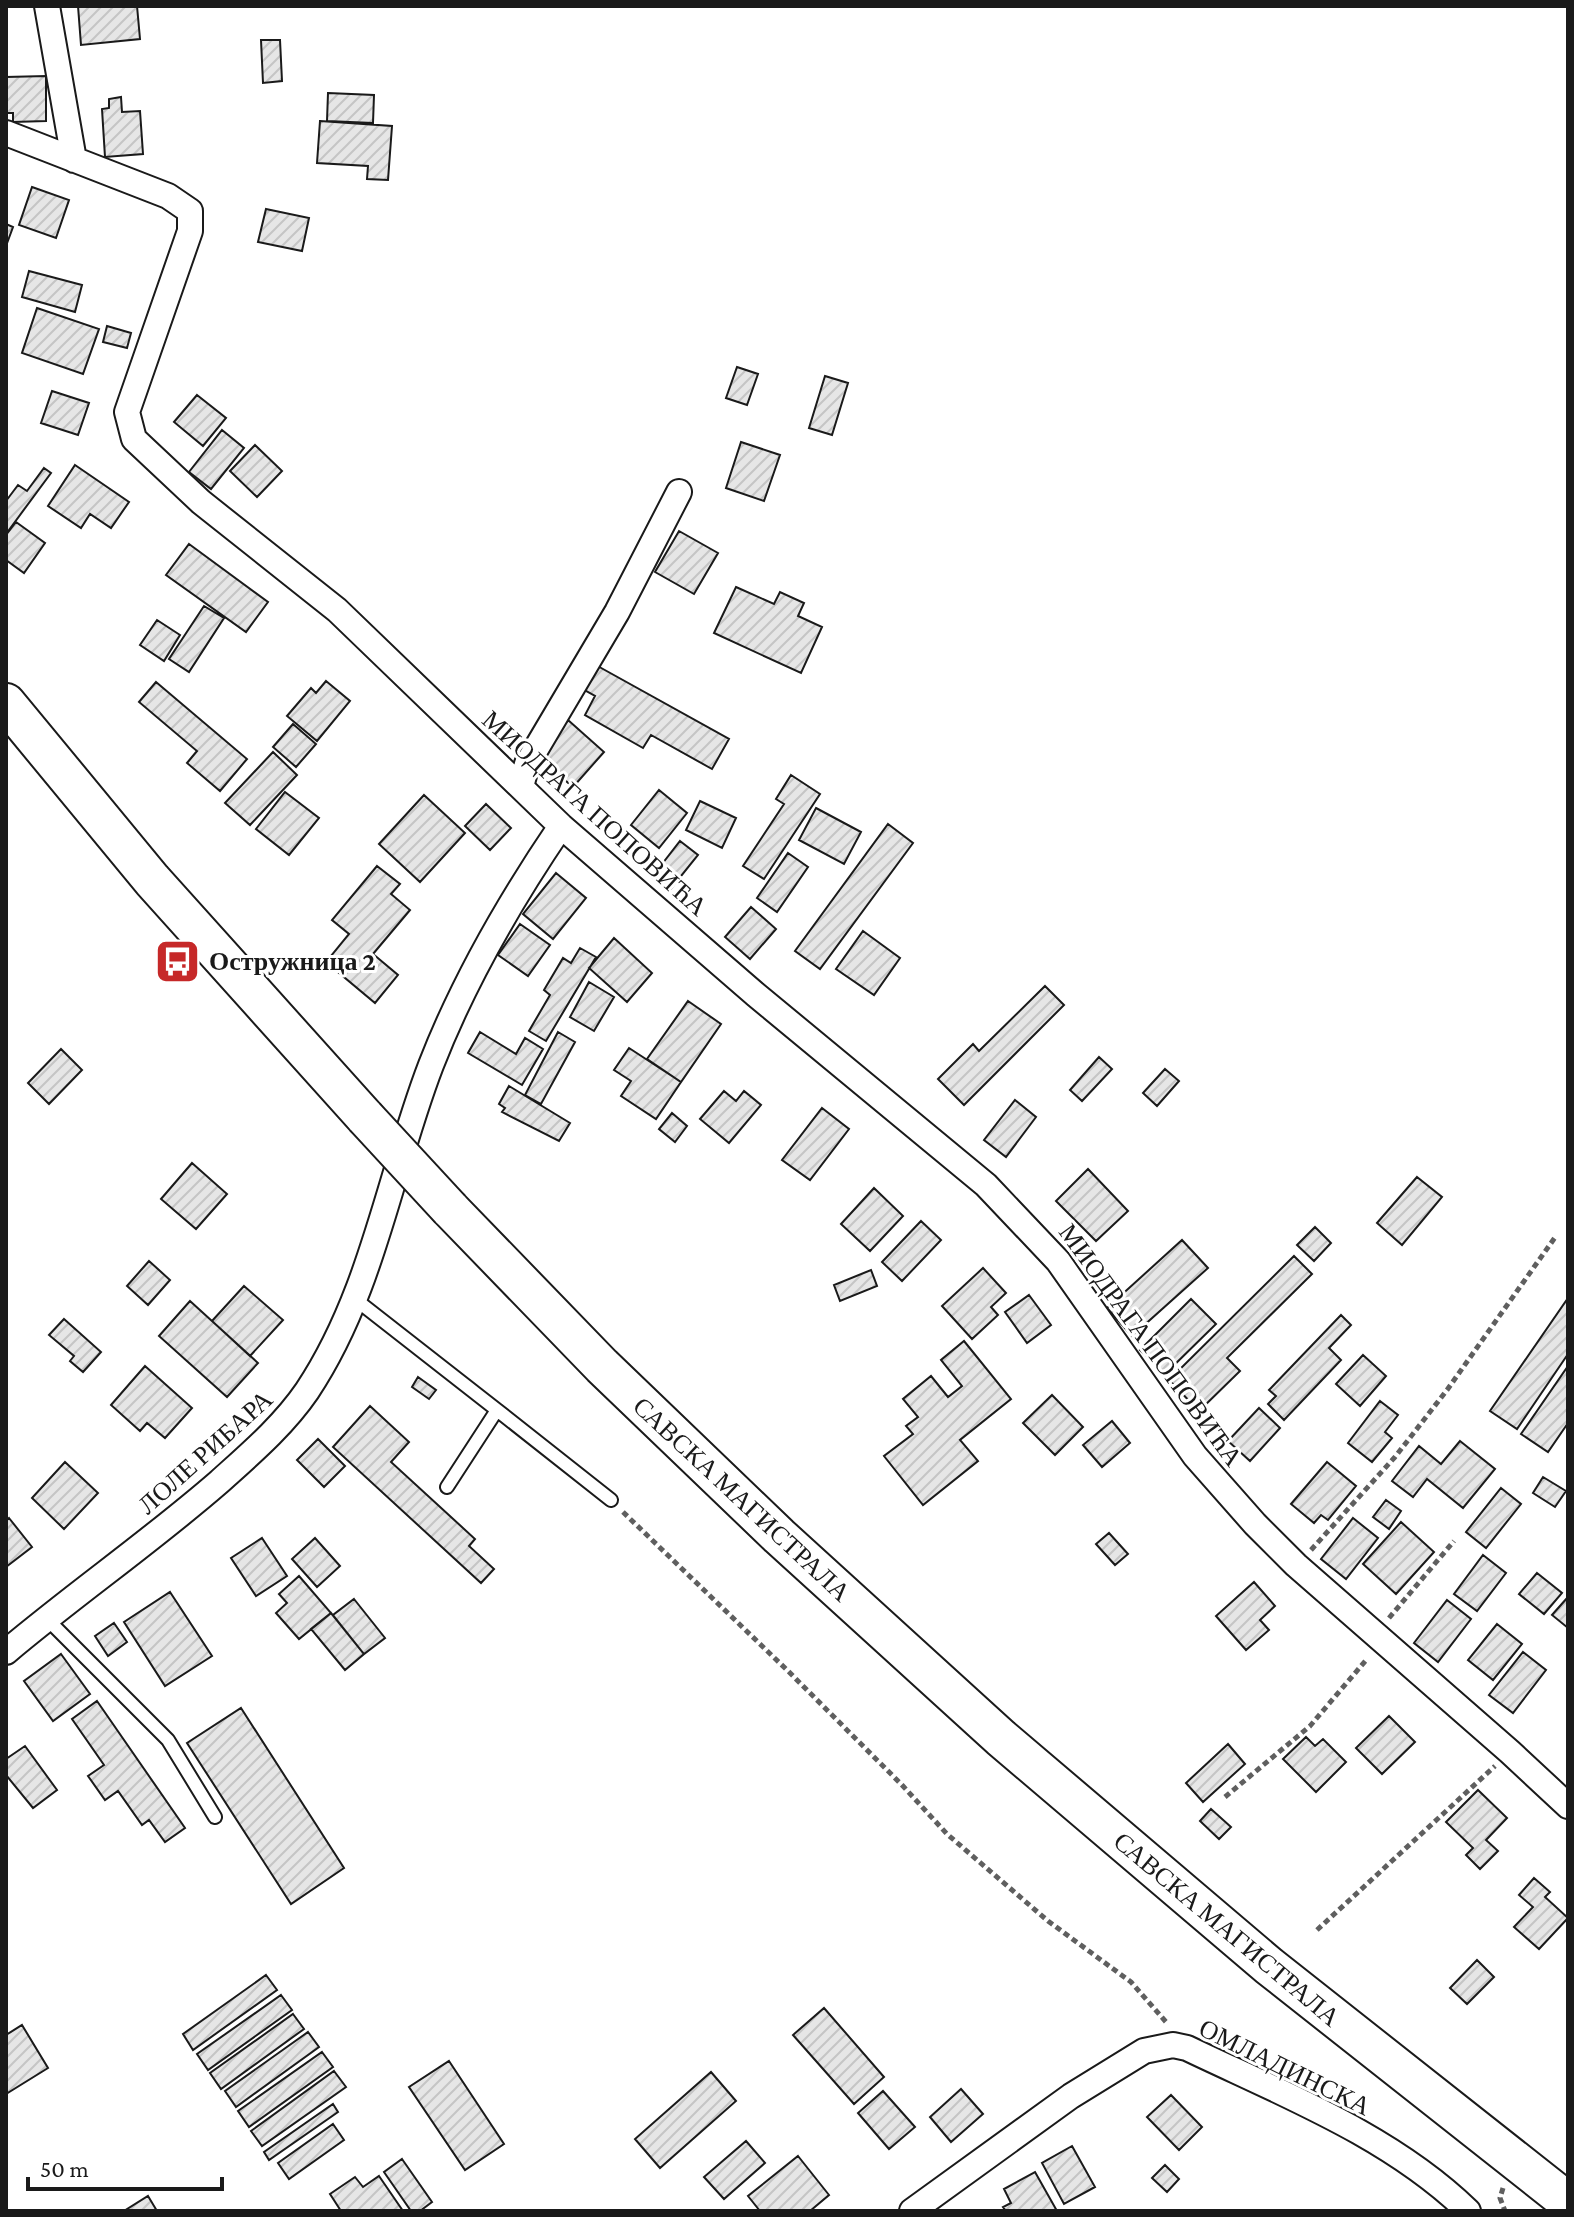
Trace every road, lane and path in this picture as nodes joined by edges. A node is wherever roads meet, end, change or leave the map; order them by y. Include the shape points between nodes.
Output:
1 (47, 6) edge
2 (6, 133) edge
3 (74, 160) junction
4 (679, 492) dead end
5 (6, 703) edge
6 (521, 787) junction
7 (561, 826) junction
8 (1556, 1236) dead end
9 (355, 1299) junction
10 (497, 1410) junction
11 (447, 1487) dead end
12 (611, 1500) joint
13 (1454, 1541) dead end
14 (1296, 1565) junction
15 (46, 1618) junction
16 (1379, 1637) junction
17 (6, 1652) edge
18 (1510, 1752) junction
19 (1225, 1797) dead end
20 (1568, 1806) edge
21 (215, 1817) dead end
22 (1317, 1930) dead end
23 (1173, 2045) junction
24 (1568, 2202) edge
25 (912, 2211) edge
26 (1468, 2211) edge

1 - 3 street
2 - 3 street, МИОДРАГА ПОПОВИЋА
3 - 6 street, МИОДРАГА ПОПОВИЋА via 168,196 190,211 190,231 127,412 134,439 201,502 337,610
4 - 6 street via 617,612 527,764
5 - 24 main road, САВСКА МАГИСТРАЛА, bridge via 152,880 450,1209 602,1366 779,1536 1001,1738 1269,1966
6 - 7 street, МИОДРАГА ПОПОВИЋА
7 - 9 street, ЛОЛЕ РИБАРА via 521,886 431,1064
7 - 14 street, МИОДРАГА ПОПОВИЋА via 986,1185 1058,1261 1195,1456
8 - 14 path via 1395,1457
9 - 10 lane
9 - 15 street, ЛОЛЕ РИБАРА via 314,1380 289,1416 171,1523
10 - 11 lane
10 - 12 lane
12 - 23 path via 947,1834 1048,1921 1131,1982 1165,2018
13 - 16 path
14 - 16 street, МИОДРАГА ПОПОВИЋА
15 - 17 street, ЛОЛЕ РИБАРА
15 - 21 lane via 168,1740
16 - 18 street, МИОДРАГА ПОПОВИЋА
16 - 19 path via 1310,1726
18 - 20 street, МИОДРАГА ПОПОВИЋА
18 - 22 path
23 - 25 street, ОМЛАДИНСКА via 1144,2051 1071,2096
23 - 26 street, ОМЛАДИНСКА via 1388,2150 1445,2188

